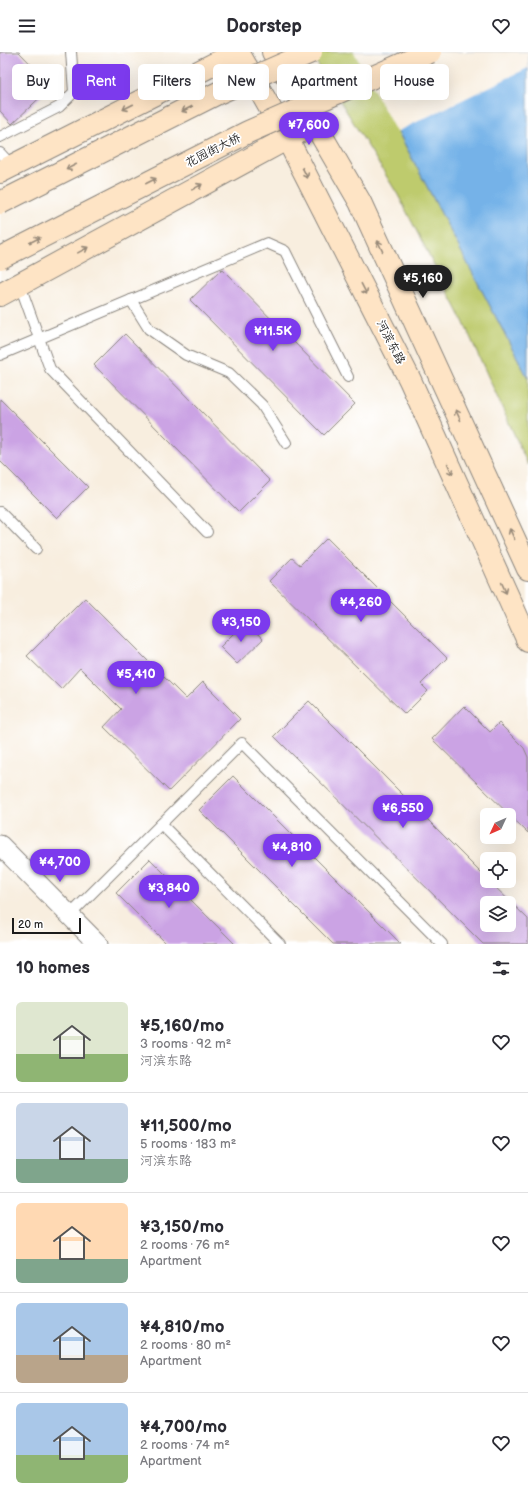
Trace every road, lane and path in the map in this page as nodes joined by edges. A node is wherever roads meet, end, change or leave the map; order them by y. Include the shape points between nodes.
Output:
1 (71, 52) edge
2 (238, 52) edge
3 (273, 52) edge
4 (312, 52) edge
5 (430, 52) edge
6 (314, 124) junction
7 (0, 137) edge
8 (287, 138) junction
9 (4, 164) edge
10 (0, 202) edge
11 (0, 258) edge
12 (20, 285) junction
13 (0, 296) edge
14 (131, 300) junction
15 (39, 339) junction
16 (0, 355) edge
17 (348, 377) dead end
18 (286, 443) dead end
19 (0, 512) edge
20 (207, 532) dead end
21 (36, 549) dead end
22 (528, 569) edge
23 (528, 640) edge
24 (161, 824) junction
25 (0, 845) edge
26 (70, 915) junction
27 (98, 944) edge
28 (280, 944) edge
29 (442, 944) edge

1 - 7 lane via 74,92 59,107
2 - 8 main road, 河滨东路
2 -> 9 main road
3 - 6 main road
4 -> 10 main road, bridge via 218,93
11 -> 5 main road, 花园街大桥, bridge via 248,132
6 - 8 main road
22 -> 6 main road via 360,202
12 -> 8 main road
8 -> 23 main road, 河滨东路 via 410,380
12 - 13 main road
12 - 15 lane
14 - 15 lane
14 - 17 lane via 267,243 285,251
14 - 18 lane via 149,329 186,355 229,373 262,405
15 - 16 lane
15 - 20 lane via 50,369
19 - 21 lane
24 - 26 lane
24 - 28 lane
24 - 29 lane via 242,743
25 - 26 street
26 - 27 street

